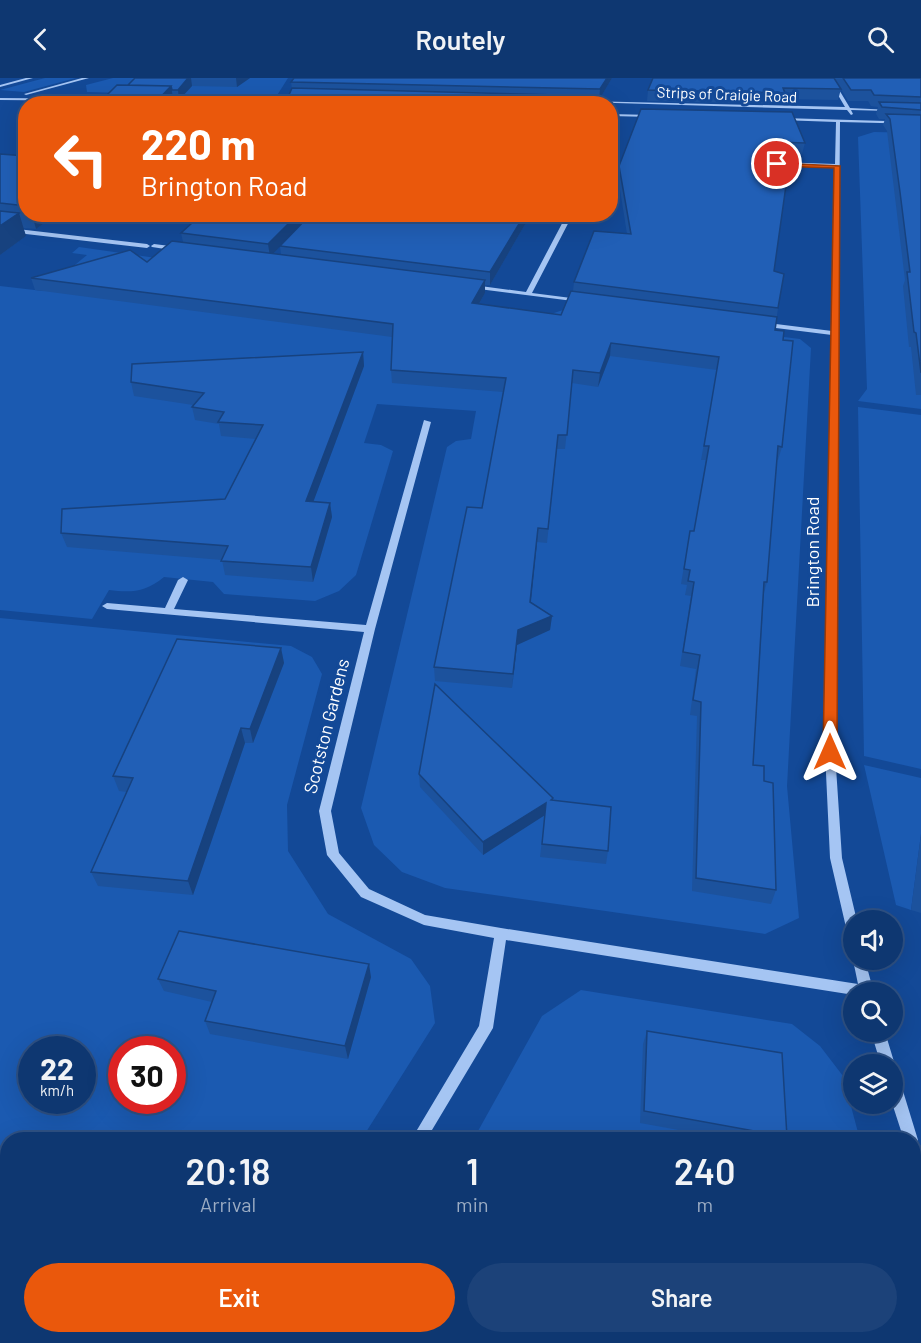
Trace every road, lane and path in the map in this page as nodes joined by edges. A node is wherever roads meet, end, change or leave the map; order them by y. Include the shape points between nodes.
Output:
1 (31, 78) edge
2 (87, 78) edge
3 (830, 78) edge
4 (0, 86) edge
5 (18, 96) edge
6 (19, 96) edge
7 (8, 99) junction
8 (18, 99) edge
9 (0, 100) edge
10 (618, 103) edge
11 (848, 109) junction
12 (900, 111) edge
13 (618, 115) edge
14 (658, 116) edge
15 (778, 119) edge
16 (838, 121) junction
17 (854, 121) junction
18 (921, 123) edge
19 (777, 164) edge
20 (837, 166) junction
21 (566, 222) edge
22 (0, 229) edge
23 (190, 251) edge
24 (470, 287) edge
25 (528, 294) junction
26 (587, 302) edge
27 (752, 323) edge
28 (834, 333) junction
29 (427, 422) dead end
30 (183, 580) dead end
31 (107, 606) dead end
32 (168, 611) junction
33 (370, 629) junction
34 (848, 910) edge
35 (501, 934) junction
36 (843, 988) edge
37 (903, 1114) edge
38 (423, 1132) edge
39 (909, 1132) edge

1 - 4 street
2 - 6 street
3 - 11 street
5 - 7 street
7 - 8 street
7 - 9 street
10 - 11 street, Strips of Craigie Road
11 - 12 street, Strips of Craigie Road
11 - 17 street
13 - 14 street, Strips of Craigie Road
15 - 16 street, Strips of Craigie Road
16 - 17 street, Strips of Craigie Road
16 - 20 street, Brington Road
17 - 18 street, Strips of Craigie Road
19 - 20 street
20 - 28 street, Brington Road
21 - 25 street
22 - 23 street
24 - 25 street
25 - 26 street
27 - 28 street
28 - 34 street, Brington Road via 830,752 836,858
29 - 33 street, Scotston Gardens
30 - 32 street
31 - 32 street
32 - 33 street
33 - 35 street, Scotston Gardens via 325,811 333,855 365,893 424,920
35 - 36 street, Scotston Gardens
35 - 38 street via 486,1028
37 - 39 street

